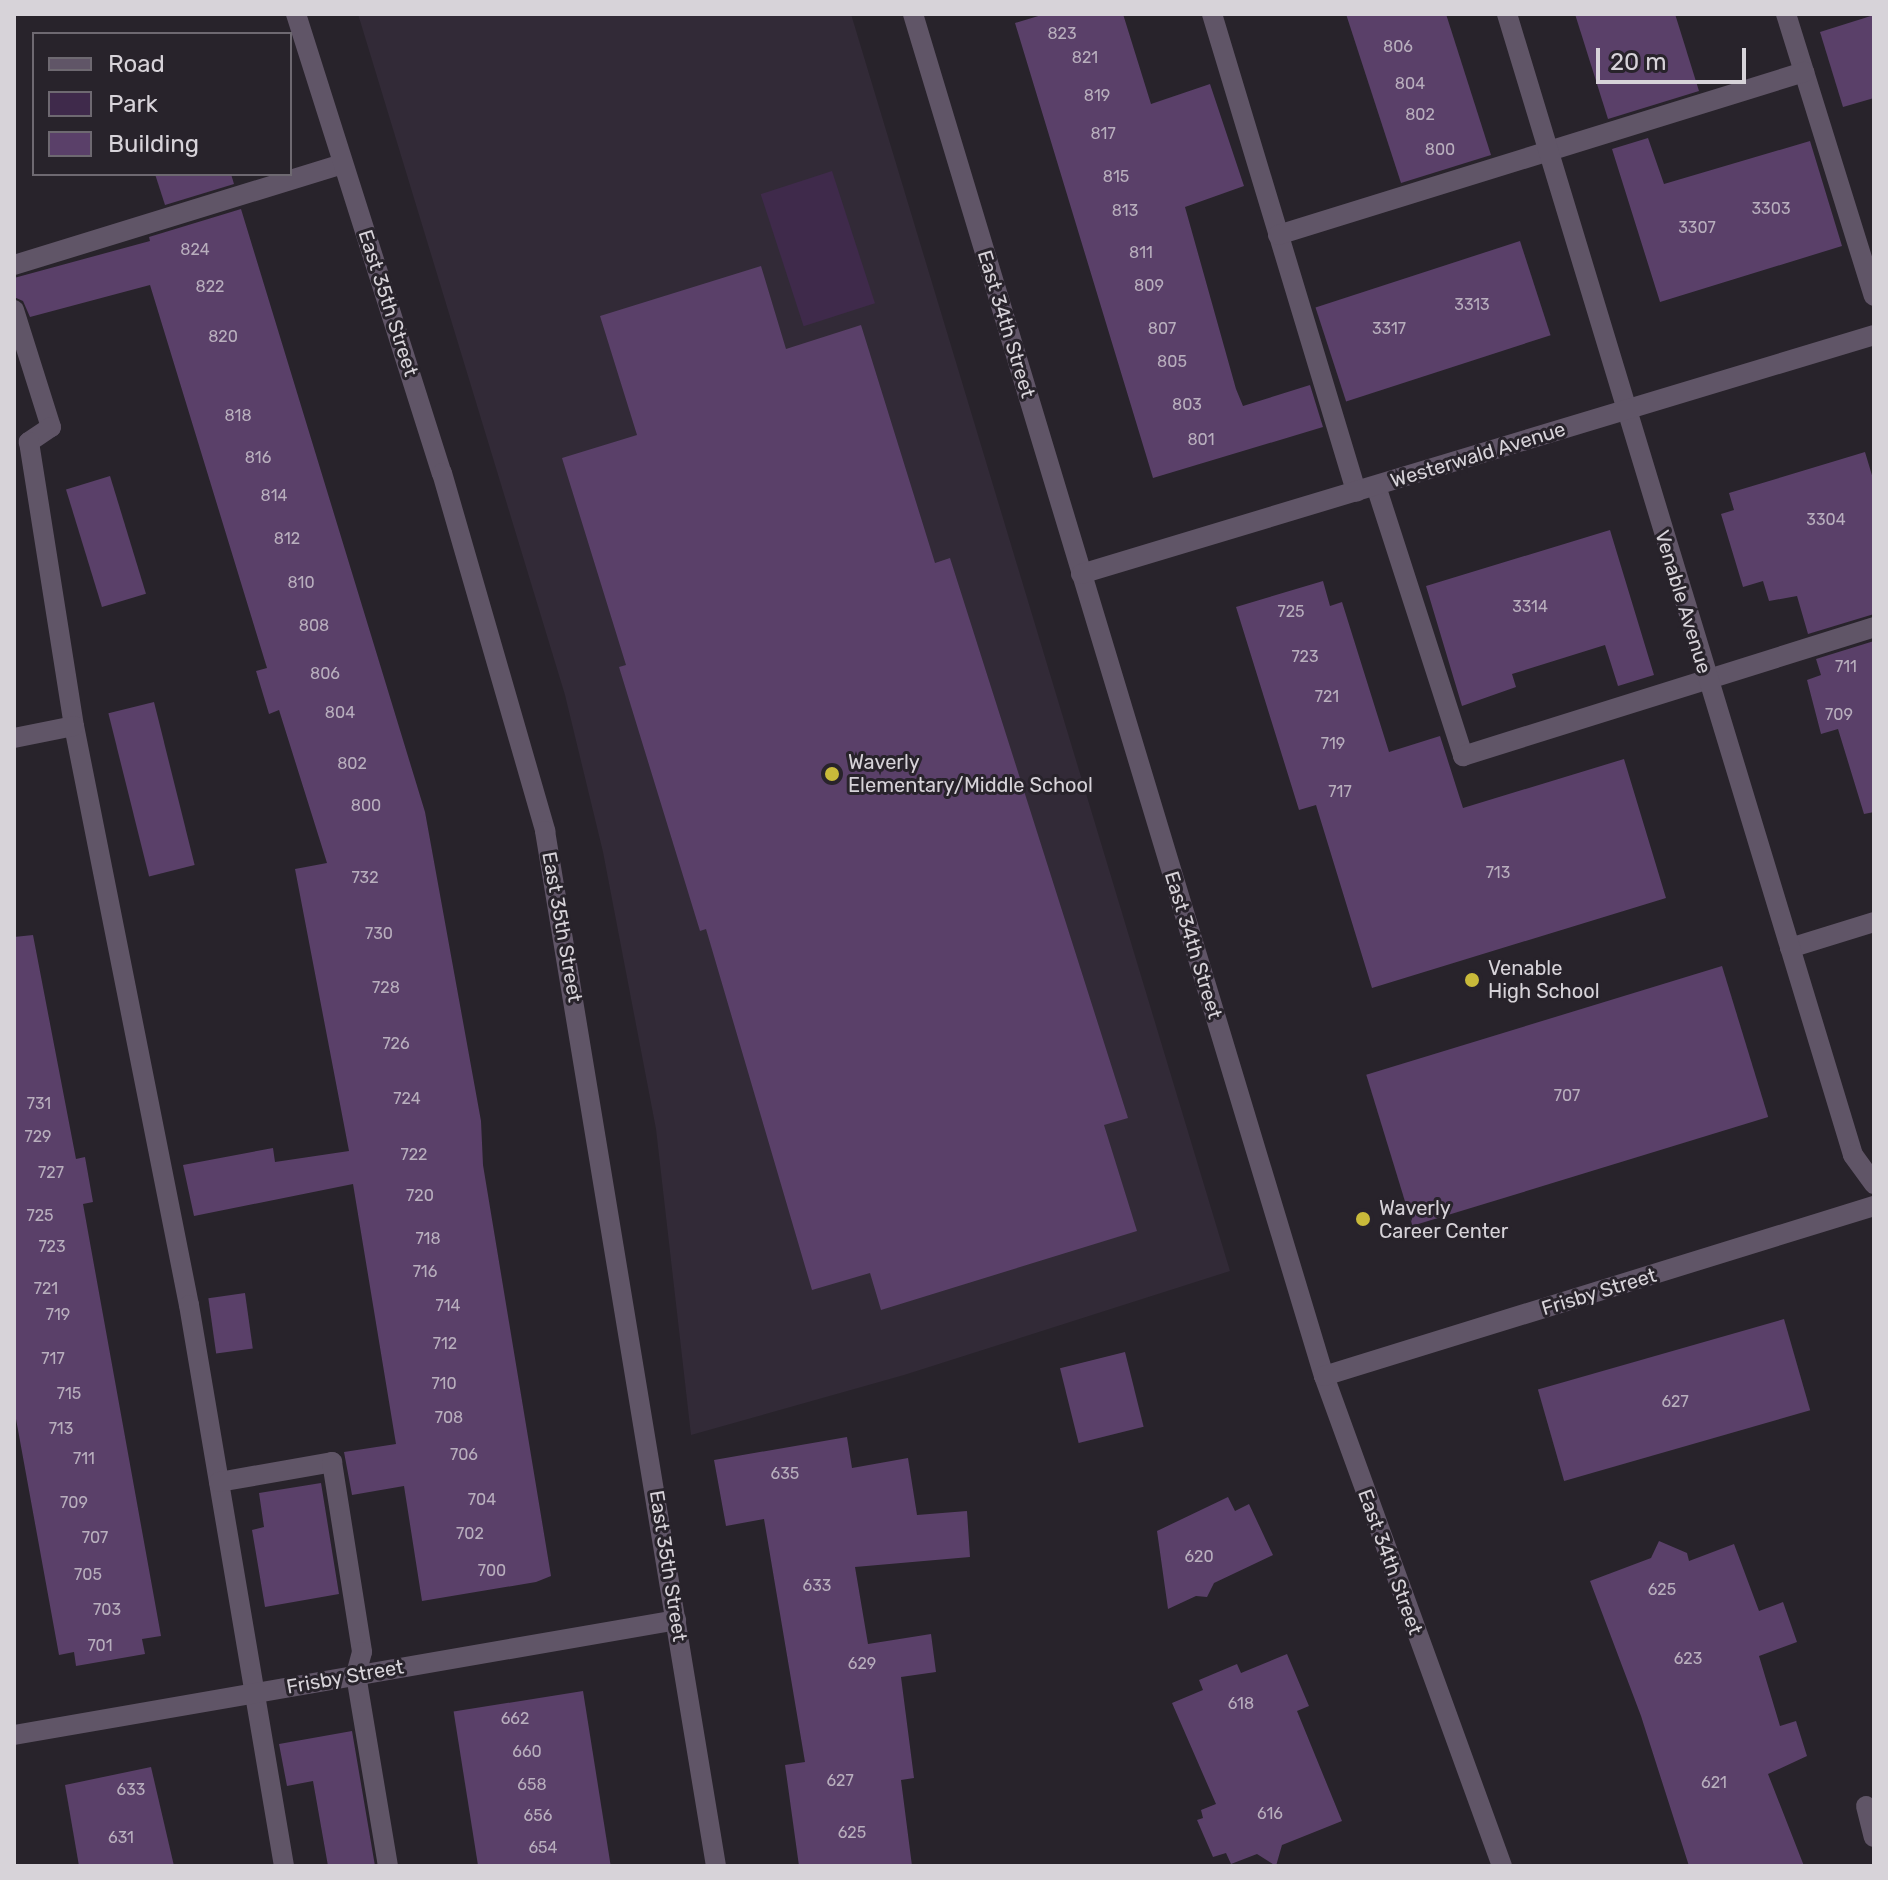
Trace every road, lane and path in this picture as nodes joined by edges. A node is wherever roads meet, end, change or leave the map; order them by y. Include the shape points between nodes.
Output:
1 (296, 14) edge
2 (913, 14) edge
3 (1212, 14) edge
4 (1507, 14) edge
5 (1786, 14) edge
6 (1804, 72) junction
7 (1548, 151) junction
8 (343, 164) junction
9 (1278, 235) junction
10 (14, 265) edge
11 (1874, 296) edge
12 (14, 310) edge
13 (1874, 335) edge
14 (1625, 410) junction
15 (1366, 489) junction
16 (1081, 574) junction
17 (1874, 627) edge
18 (1707, 679) junction
19 (74, 726) junction
20 (14, 738) edge
21 (1874, 922) edge
22 (1790, 948) junction
23 (1874, 1184) edge
24 (1874, 1206) edge
25 (1324, 1376) junction
26 (219, 1482) junction
27 (676, 1620) junction
28 (356, 1675) junction
29 (255, 1693) junction
30 (14, 1735) edge
31 (1866, 1806) dead end
32 (1874, 1837) edge
33 (284, 1866) edge
34 (388, 1866) edge
35 (716, 1866) edge
36 (1502, 1866) edge

1 - 8 street, East 35th Street
2 - 16 street, East 34th Street
3 - 9 street
4 - 7 street, Venable Avenue
5 - 6 street
6 - 7 street
6 - 11 street
7 - 9 street
7 - 14 street, Venable Avenue
8 - 10 street
8 - 27 street, East 35th Street via 442,473 545,831
9 - 15 street
12 - 19 street via 51,427 29,442
13 - 14 street, Westerwald Avenue
14 - 15 street, Westerwald Avenue
14 - 18 street, Venable Avenue
15 - 16 street, Westerwald Avenue
15 - 18 street via 1463,756
16 - 25 street, East 34th Street
17 - 18 street
18 - 22 street, Venable Avenue
19 - 20 street
19 - 26 street
21 - 22 street
22 - 23 street, Venable Avenue via 1853,1155
24 - 25 street, Frisby Street
25 - 36 street, East 34th Street
26 - 28 street via 332,1462 362,1652
26 - 29 street
27 - 28 street, Frisby Street
27 - 35 street, East 35th Street
28 - 29 street, Frisby Street
28 - 34 street
29 - 30 street, Frisby Street
29 - 33 street
31 - 32 street

